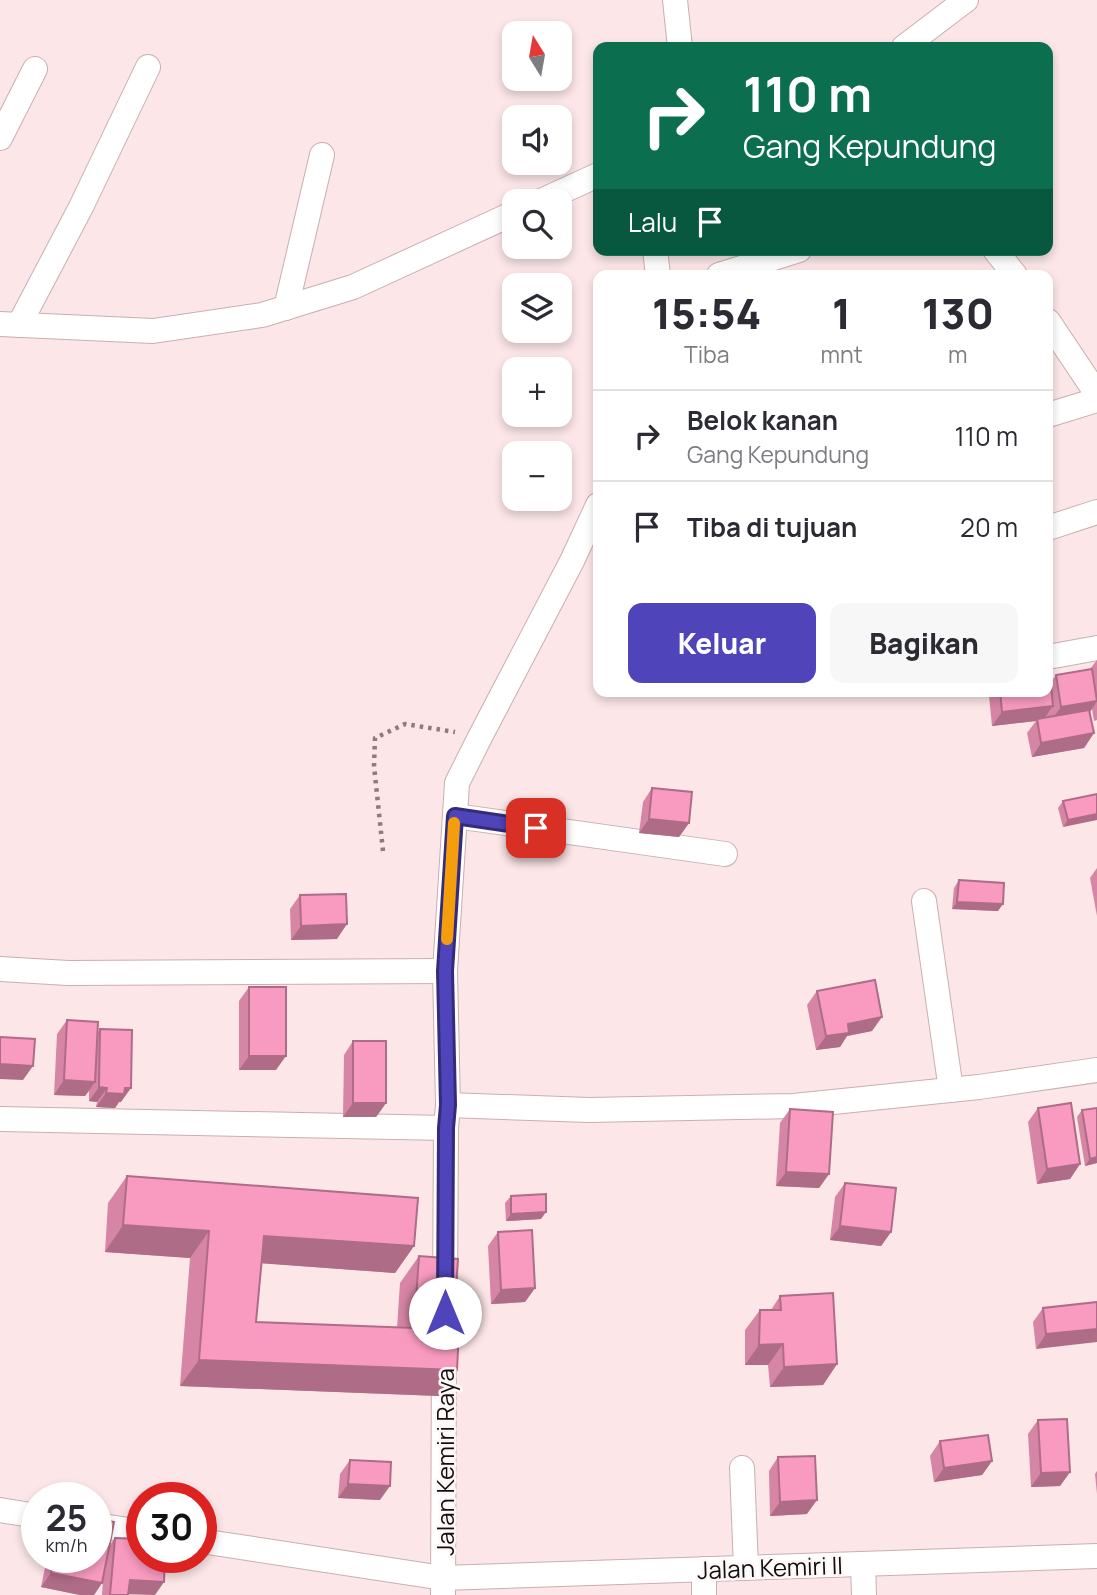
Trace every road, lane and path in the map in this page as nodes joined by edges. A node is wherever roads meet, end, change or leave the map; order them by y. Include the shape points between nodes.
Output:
1 (675, 0) edge
2 (966, 0) edge
3 (679, 42) edge
4 (911, 42) edge
5 (148, 68) dead end
6 (35, 69) dead end
7 (0, 138) edge
8 (322, 156) dead end
9 (593, 177) edge
10 (567, 189) edge
11 (502, 219) edge
12 (780, 256) edge
13 (1000, 256) edge
14 (735, 270) edge
15 (1011, 270) edge
16 (286, 308) junction
17 (9, 324) edge
18 (1053, 328) edge
19 (1097, 394) edge
20 (1097, 400) edge
21 (1053, 413) edge
22 (1097, 512) edge
23 (593, 516) edge
24 (1053, 526) edge
25 (1097, 649) edge
26 (1053, 656) edge
27 (480, 737) junction
28 (455, 816) junction
29 (383, 851) dead end
30 (725, 854) dead end
31 (924, 901) dead end
32 (0, 969) edge
33 (445, 971) junction
34 (1097, 1070) edge
35 (951, 1090) junction
36 (447, 1116) junction
37 (0, 1119) edge
38 (742, 1468) dead end
39 (0, 1510) edge
40 (21, 1513) edge
41 (217, 1544) edge
42 (1097, 1556) edge
43 (863, 1564) junction
44 (746, 1568) junction
45 (704, 1569) junction
46 (443, 1586) edge
47 (704, 1595) edge
48 (864, 1595) edge

1 - 3 street
2 - 4 street
5 - 17 street via 82,207
6 - 7 street
8 - 16 street
9 - 10 street
11 - 16 street via 353,287
12 - 14 street
13 - 15 street
16 - 17 street via 153,331
18 - 19 street
20 - 21 street
22 - 24 street
23 - 27 street
25 - 26 street
27 - 28 street, Jalan Kemiri Raya via 457,783
27 - 29 path via 405,724 375,738
28 - 30 street
28 - 33 street, Jalan Kemiri Raya
31 - 35 street
32 - 33 street via 68,973
33 - 36 street, Jalan Kemiri Raya
34 - 35 street
35 - 36 street via 794,1106
36 - 37 street
36 - 46 street, Jalan Kemiri Raya
38 - 44 street
39 - 40 street
41 - 46 street, Jalan Kemiri II
42 - 43 street, Jalan Kemiri II
43 - 44 street, Jalan Kemiri II
43 - 48 street
44 - 45 street, Jalan Kemiri II
45 - 46 street, Jalan Kemiri II
45 - 47 street

